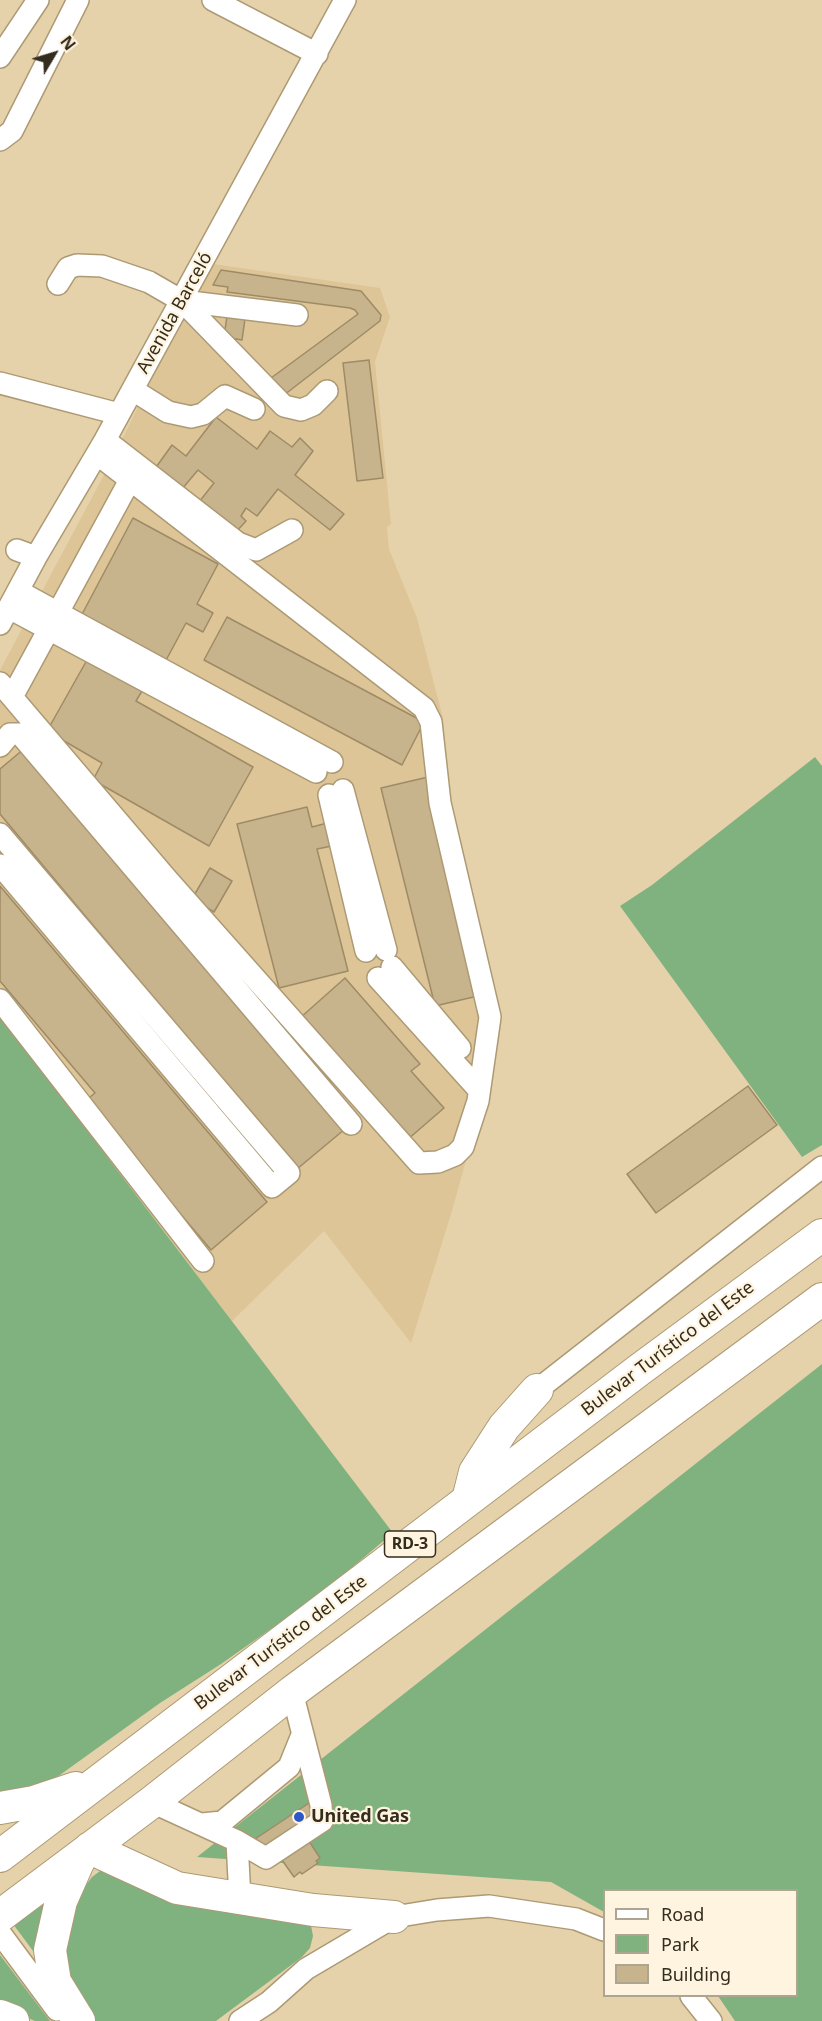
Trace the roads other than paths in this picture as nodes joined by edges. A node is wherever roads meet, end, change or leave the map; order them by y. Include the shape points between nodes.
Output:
1 (38, 0) edge
2 (78, 0) edge
3 (213, 0) edge
4 (345, 0) edge
5 (317, 54) junction
6 (0, 57) edge
7 (0, 140) edge
8 (58, 284) dead end
9 (182, 301) junction
10 (297, 315) dead end
11 (0, 383) edge
12 (136, 383) junction
13 (327, 391) dead end
14 (254, 408) dead end
15 (119, 414) junction
16 (101, 447) junction
17 (130, 480) junction
18 (292, 530) dead end
19 (9, 608) edge
20 (53, 621) junction
21 (6, 690) edge
22 (0, 746) edge
23 (324, 767) junction
24 (336, 792) junction
25 (0, 834) edge
26 (0, 865) edge
27 (0, 1000) edge
28 (480, 1082) junction
29 (351, 1124) dead end
30 (822, 1167) edge
31 (822, 1235) edge
32 (203, 1261) dead end
33 (822, 1299) edge
34 (537, 1390) joint
35 (467, 1501) junction
36 (292, 1692) junction
37 (302, 1735) junction
38 (102, 1779) junction
39 (152, 1802) junction
40 (0, 1808) edge
41 (202, 1824) junction
42 (237, 1841) junction
43 (86, 1851) junction
44 (0, 1856) edge
45 (240, 1899) junction
46 (0, 1916) edge
47 (394, 1917) junction
48 (603, 1930) edge
49 (0, 1933) edge
50 (693, 1997) edge
51 (0, 2016) edge
52 (13, 2021) edge
53 (67, 2021) edge
54 (79, 2021) edge
55 (240, 2021) edge
56 (711, 2021) edge

1 - 6 street
2 - 7 street via 12,131
3 - 5 street
4 - 5 street, Avenida Barceló
5 - 9 street, Avenida Barceló
8 - 9 street via 68,268 102,266 149,282
9 - 10 street
9 - 12 street, Avenida Barceló
9 - 13 street via 284,406 301,410 313,405
11 - 15 street
12 - 14 street via 168,412 191,417 203,414 225,396
12 - 15 street, Avenida Barceló
15 - 16 street, Avenida Barceló
16 - 17 street
16 - 18 street via 238,543 256,550
16 - 19 street, Avenida Barceló via 26,553
17 - 20 street
17 - 28 street via 424,708 431,722 440,803 490,1017
19 - 20 street
20 - 21 street
20 - 23 street
21 - 28 street via 167,879 419,1162 438,1162 463,1147
22 - 29 street via 10,734 20,734
23 - 24 street via 317,786
23 - 24 street via 342,766 345,770 348,780
24 - 28 street via 381,962
25 - 26 street via 289,1173 272,1187
27 - 32 street
30 - 34 street
31 - 35 highway, Bulevar Turístico del Este / RD-3
33 - 36 highway, RD-3
34 - 35 highway via 504,1427 475,1472
35 - 38 highway, Bulevar Turístico del Este / RD-3
36 - 37 street
36 - 39 highway, RD-3
37 - 41 street via 289,1767 222,1822
37 - 42 street via 322,1821 266,1858
38 - 40 highway via 34,1802
38 - 44 highway, Bulevar Turístico del Este / RD-3
39 - 41 street
39 - 43 highway, RD-3
41 - 42 street
42 - 45 street
43 - 45 highway via 177,1888
43 - 46 highway, RD-3
43 - 54 highway via 61,1901 50,1950 55,1982
45 - 47 highway
47 - 48 street via 489,1906 576,1919
47 - 55 street via 306,1970
49 - 53 street
50 - 56 street
51 - 52 highway

